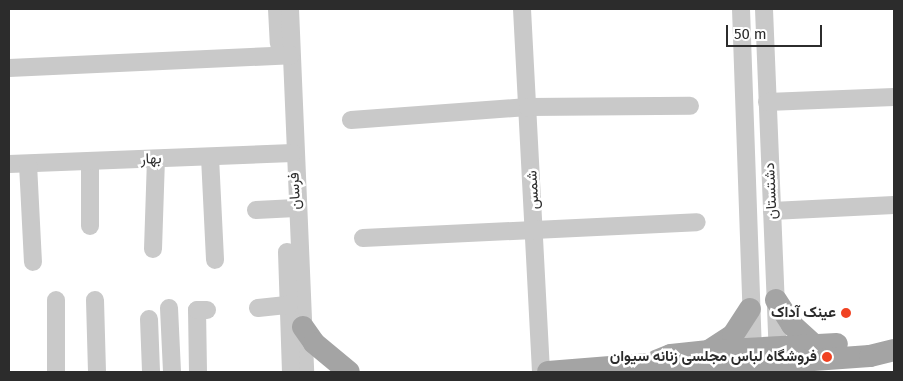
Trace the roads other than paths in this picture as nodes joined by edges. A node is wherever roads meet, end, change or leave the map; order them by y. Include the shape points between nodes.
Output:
1 (277, 9) edge
2 (290, 9) edge
3 (522, 9) edge
4 (742, 9) edge
5 (764, 9) edge
6 (285, 55) junction
7 (9, 68) edge
8 (894, 97) edge
9 (767, 102) junction
10 (690, 106) dead end
11 (528, 107) junction
12 (351, 120) dead end
13 (288, 154) junction
14 (210, 157) junction
15 (156, 159) junction
16 (90, 162) junction
17 (9, 164) edge
18 (28, 164) junction
19 (894, 205) edge
20 (290, 209) junction
21 (256, 210) dead end
22 (772, 211) junction
23 (697, 222) dead end
24 (90, 226) dead end
25 (535, 227) junction
26 (363, 238) dead end
27 (153, 249) dead end
28 (215, 260) dead end
29 (33, 262) dead end
30 (56, 300) dead end
31 (96, 300) dead end
32 (776, 300) junction
33 (289, 305) junction
34 (169, 308) dead end
35 (258, 308) dead end
36 (750, 309) junction
37 (207, 310) dead end
38 (149, 319) dead end
39 (303, 327) junction
40 (889, 351) edge
41 (819, 352) junction
42 (778, 360) edge
43 (753, 361) edge
44 (710, 364) edge
45 (56, 372) edge
46 (97, 372) edge
47 (150, 372) edge
48 (172, 372) edge
49 (198, 372) edge
50 (291, 372) edge
51 (305, 372) edge
52 (349, 372) edge
53 (541, 372) edge
54 (548, 372) edge
55 (802, 372) edge

1 - 6 street, فرسان
2 - 6 street, فرسان
3 - 11 street, شمس
4 - 36 street, دشتستان
5 - 9 street, دشتستان
6 - 7 street
6 - 13 street, فرسان
8 - 9 street
9 - 22 street, دشتستان
10 - 11 street
11 - 12 street
11 - 25 street, شمس
13 - 14 street, بهار
13 - 20 street, فرسان
14 - 15 street, بهار
14 - 28 street
15 - 16 street, بهار
15 - 27 street
16 - 18 street, بهار
16 - 24 street
17 - 18 street, بهار
18 - 29 street
19 - 22 street
20 - 21 street
20 - 33 street, فرسان
20 - 39 street, فرسان
22 - 32 street, دشتستان
23 - 25 street
25 - 26 street
25 - 53 street, شمس
30 - 45 street
31 - 46 street
32 - 41 main road via 792,325
32 - 42 street, دشتستان
33 - 35 street
33 - 50 street, فرسان
34 - 48 street
36 - 43 street, دشتستان
36 - 44 main road
37 - 49 street via 197,310
38 - 47 street
39 - 51 street, فرسان
39 - 52 main road via 314,343
40 - 41 main road via 870,356
41 - 42 main road
41 - 55 main road
42 - 43 main road
43 - 44 main road
44 - 54 main road via 671,370 648,364

